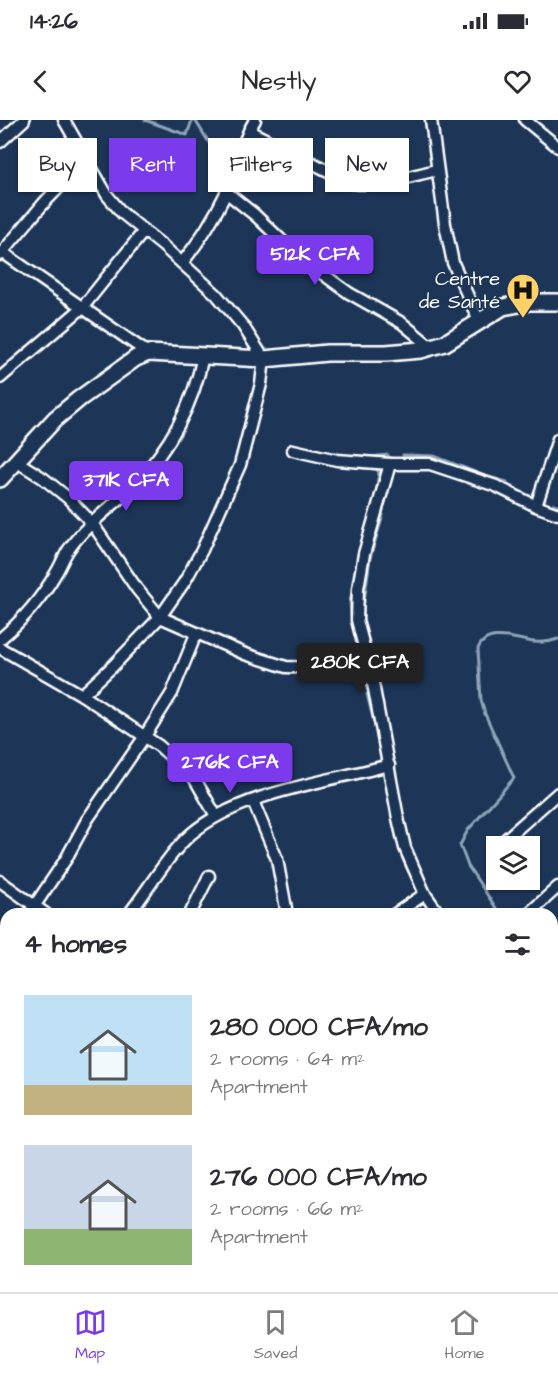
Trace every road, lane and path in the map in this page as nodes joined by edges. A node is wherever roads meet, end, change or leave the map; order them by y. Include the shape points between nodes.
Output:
1 (24, 120) edge
2 (64, 120) edge
3 (255, 120) edge
4 (431, 120) edge
5 (529, 121) edge
6 (249, 131) junction
7 (75, 138) edge
8 (246, 138) edge
9 (0, 142) edge
10 (558, 147) edge
11 (437, 170) junction
12 (97, 176) edge
13 (55, 192) edge
14 (226, 192) joint
15 (144, 231) junction
16 (1, 253) edge
17 (182, 263) junction
18 (558, 302) edge
19 (82, 308) junction
20 (479, 321) junction
21 (431, 347) junction
22 (148, 353) junction
23 (203, 356) junction
24 (264, 359) junction
25 (0, 378) edge
26 (558, 439) edge
27 (293, 450) dead end
28 (16, 460) junction
29 (390, 464) junction
30 (0, 479) edge
31 (536, 506) junction
32 (558, 514) edge
33 (92, 523) junction
34 (160, 616) junction
35 (196, 634) junction
36 (0, 639) edge
37 (0, 648) edge
38 (370, 672) junction
39 (81, 695) junction
40 (145, 736) junction
41 (389, 765) junction
42 (558, 793) edge
43 (253, 801) junction
44 (216, 816) junction
45 (509, 836) edge
46 (209, 876) dead end
47 (0, 881) edge
48 (558, 887) edge
49 (425, 894) junction
50 (31, 908) edge
51 (33, 908) edge
52 (134, 908) edge
53 (193, 908) edge
54 (286, 908) edge
55 (404, 908) edge
56 (435, 908) edge
57 (535, 908) edge

1 - 9 street
2 - 7 street
3 - 6 street
4 - 11 street
5 - 10 street
6 - 8 street
6 - 11 street via 352,183 380,183
11 - 20 street via 453,264
12 - 15 street via 122,213
13 - 16 street
14 - 17 street
14 - 21 street via 298,256 349,293 402,323
15 - 17 street
15 - 19 street
16 - 19 street
17 - 24 street via 228,307
18 - 20 main road via 530,302 503,308
19 - 22 street
19 - 25 street
20 - 21 main road via 445,343
21 - 24 main road
22 - 23 main road
22 - 28 main road via 55,419
23 - 24 main road
23 - 33 street via 186,411 163,453 135,485
24 - 34 street via 240,465 202,550
26 - 31 street
27 - 29 street via 337,460
28 - 30 main road
28 - 33 street via 68,498
29 - 31 street via 430,464 496,486
29 - 38 street via 358,588 357,620
31 - 32 street
33 - 34 street
33 - 36 street via 69,549 39,600
34 - 35 street
34 - 39 street
35 - 38 street via 286,666
35 - 40 street via 172,693
37 - 39 street
38 - 41 street
39 - 40 street
40 - 44 street via 193,776
40 - 51 street
41 - 43 street
41 - 49 street via 405,848
42 - 45 street
43 - 44 street
43 - 54 street via 277,859
44 - 52 street via 190,834
46 - 53 street
47 - 50 street
48 - 57 street
49 - 55 street
49 - 56 street

